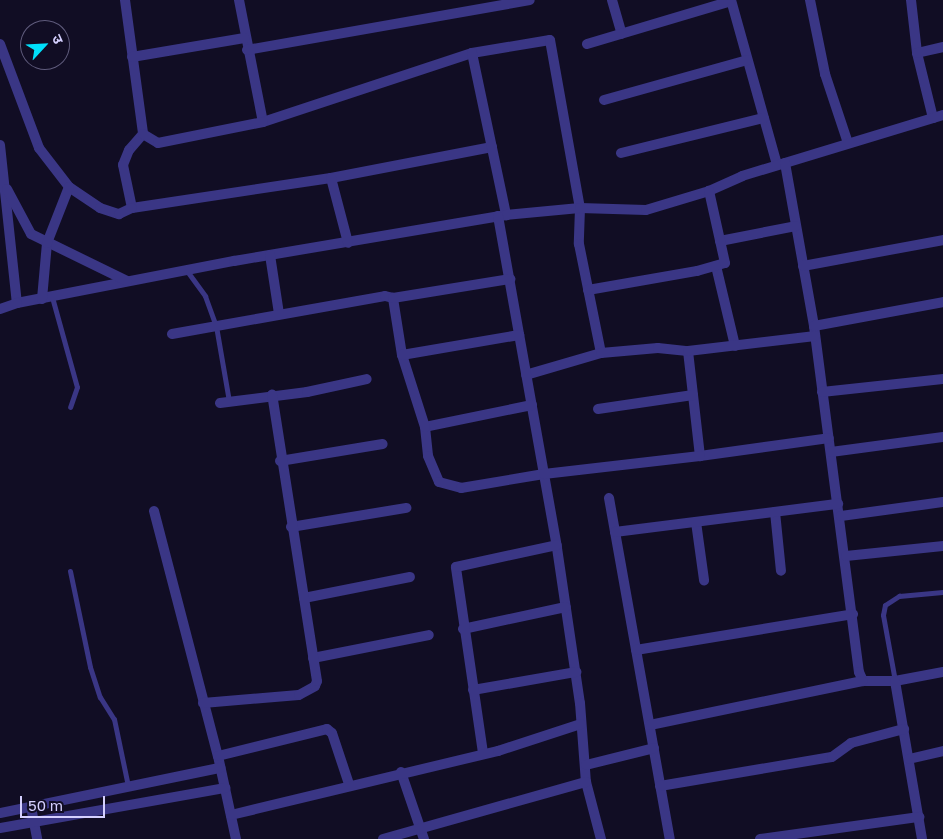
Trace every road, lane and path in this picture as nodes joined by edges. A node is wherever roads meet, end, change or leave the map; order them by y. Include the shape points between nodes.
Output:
1 (125, 0) edge
2 (239, 0) edge
3 (530, 0) edge
4 (612, 0) edge
5 (810, 0) edge
6 (911, 0) edge
7 (731, 1) edge
8 (622, 34) junction
9 (244, 38) junction
10 (0, 44) edge
11 (587, 44) dead end
12 (943, 47) edge
13 (247, 50) junction
14 (472, 53) junction
15 (917, 53) junction
16 (132, 57) junction
17 (747, 60) junction
18 (604, 100) dead end
19 (938, 117) edge
20 (764, 118) junction
21 (263, 122) junction
22 (143, 134) junction
23 (848, 143) junction
24 (0, 145) edge
25 (492, 147) junction
26 (621, 153) dead end
27 (781, 164) junction
28 (331, 178) junction
29 (2, 184) edge
30 (68, 187) junction
31 (709, 191) junction
32 (132, 208) junction
33 (580, 208) junction
34 (502, 216) junction
35 (796, 226) junction
36 (943, 240) edge
37 (720, 241) junction
38 (47, 243) junction
39 (348, 243) junction
40 (270, 255) junction
41 (716, 266) junction
42 (803, 266) junction
43 (186, 270) junction
44 (510, 279) junction
45 (128, 281) junction
46 (588, 290) junction
47 (47, 298) junction
48 (392, 298) junction
49 (943, 302) edge
50 (17, 303) junction
51 (0, 309) edge
52 (279, 314) junction
53 (216, 326) junction
54 (815, 331) junction
55 (172, 334) dead end
56 (519, 335) junction
57 (735, 346) junction
58 (688, 351) junction
59 (601, 353) junction
60 (402, 355) junction
61 (526, 375) junction
62 (367, 379) dead end
63 (943, 379) edge
64 (822, 392) junction
65 (272, 395) junction
66 (693, 395) junction
67 (225, 402) joint
68 (532, 405) junction
69 (70, 407) dead end
70 (598, 409) dead end
71 (425, 427) junction
72 (943, 437) edge
73 (828, 438) junction
74 (383, 444) dead end
75 (830, 452) junction
76 (700, 456) junction
77 (280, 461) junction
78 (544, 474) junction
79 (609, 498) dead end
80 (943, 502) edge
81 (838, 504) junction
82 (406, 508) dead end
83 (154, 511) dead end
84 (775, 512) junction
85 (841, 516) junction
86 (696, 522) junction
87 (291, 527) junction
88 (615, 532) junction
89 (557, 545) junction
90 (943, 546) edge
91 (846, 556) junction
92 (70, 571) dead end
93 (781, 571) dead end
94 (410, 577) dead end
95 (704, 580) dead end
96 (943, 592) edge
97 (304, 598) junction
98 (566, 607) junction
99 (853, 614) junction
100 (463, 629) junction
101 (429, 635) dead end
102 (636, 650) junction
103 (313, 658) junction
104 (576, 672) junction
105 (943, 672) edge
106 (863, 681) junction
107 (895, 681) junction
108 (473, 690) junction
109 (203, 704) junction
110 (581, 724) junction
111 (650, 725) junction
112 (904, 729) junction
113 (654, 748) junction
114 (943, 750) edge
115 (484, 753) junction
116 (218, 756) junction
117 (908, 759) junction
118 (586, 765) junction
119 (220, 768) junction
120 (401, 772) junction
121 (586, 782) junction
122 (349, 784) junction
123 (660, 786) junction
124 (128, 787) junction
125 (224, 788) junction
126 (31, 807) junction
127 (0, 813) edge
128 (230, 815) junction
129 (919, 817) junction
130 (34, 822) junction
131 (0, 828) edge
132 (422, 834) edge
133 (37, 839) edge
134 (236, 839) edge
135 (383, 839) edge
136 (601, 839) edge
137 (670, 839) edge
138 (760, 839) edge
139 (922, 839) edge

1 - 16 street
2 - 9 street
3 - 13 street
4 - 8 street
5 - 23 street via 825,74
6 - 15 street
7 - 8 street
7 - 17 street
8 - 11 street
9 - 13 street
9 - 16 street
10 - 30 street via 39,148
12 - 15 street
13 - 21 street
14 - 21 street
14 - 25 street
14 - 33 street via 550,40
15 - 19 street
16 - 22 street
17 - 18 street
17 - 20 street
19 - 23 street
20 - 26 street
20 - 27 street
21 - 22 street via 158,143
22 - 32 street via 122,165
23 - 27 street
24 - 29 street
25 - 28 street
25 - 34 street
27 - 31 street
27 - 35 street
28 - 32 street
28 - 39 street
29 - 38 street via 31,234
29 - 50 street
30 - 32 street via 100,208 119,214
30 - 38 street
31 - 33 street via 646,210
31 - 37 street
33 - 34 street
33 - 46 street via 579,244
34 - 39 street
34 - 44 street
35 - 37 street
35 - 42 street
36 - 42 street
37 - 41 street via 725,263
38 - 45 street
38 - 47 street
39 - 40 street
40 - 43 street
40 - 52 street
41 - 46 street
41 - 57 street
42 - 54 street
43 - 45 street
43 - 53 lane via 205,296
44 - 48 street
44 - 56 street
45 - 47 street
46 - 59 street
47 - 50 street
47 - 69 lane via 76,387
48 - 52 street via 385,296
48 - 60 street
49 - 54 street
50 - 51 street
52 - 53 street
53 - 55 street
53 - 67 lane
54 - 57 street
54 - 64 street
56 - 60 street
56 - 61 street
57 - 58 street
58 - 59 street via 658,348
58 - 66 street
59 - 61 street
60 - 71 street
61 - 68 street
62 - 65 street via 308,392
63 - 64 street
64 - 73 street
65 - 67 street
65 - 77 street
66 - 70 street
66 - 76 street
68 - 71 street
68 - 78 street
71 - 78 street via 428,456 439,482 461,488
72 - 75 street
73 - 75 street
73 - 76 street
74 - 77 street
75 - 81 street
76 - 78 street
77 - 87 street
78 - 89 street
79 - 88 street
80 - 85 street
81 - 84 street
81 - 85 street
82 - 87 street
83 - 109 street
84 - 86 street
84 - 93 street
85 - 91 street
86 - 88 street
86 - 95 street
87 - 97 street
88 - 102 street
89 - 98 street
89 - 100 street via 456,567
90 - 91 street
91 - 99 street
92 - 124 lane via 90,667 100,697 114,719
94 - 97 street
96 - 107 lane via 899,596 885,606 882,615
97 - 103 street
98 - 100 street
98 - 104 street
99 - 102 street
99 - 106 street
100 - 108 street
101 - 103 street
102 - 111 street
103 - 109 street via 315,686 298,695
104 - 108 street
104 - 110 street
105 - 107 street
106 - 107 street
106 - 111 street
107 - 112 street
108 - 115 street
109 - 116 street
110 - 115 street
110 - 118 street
111 - 113 street
112 - 117 street
112 - 123 street via 851,743 832,757
113 - 118 street
113 - 123 street
114 - 117 street
115 - 120 street
116 - 119 street
116 - 122 street via 327,729 332,733
117 - 129 street
118 - 121 street
119 - 124 street
119 - 125 street
120 - 122 street
120 - 132 street
121 - 132 street
121 - 136 street
122 - 128 street
123 - 137 street
124 - 126 street
125 - 128 street
125 - 130 street
126 - 127 street
126 - 130 street
128 - 134 street
129 - 138 street
129 - 139 street
130 - 131 street
130 - 133 street
132 - 135 street

